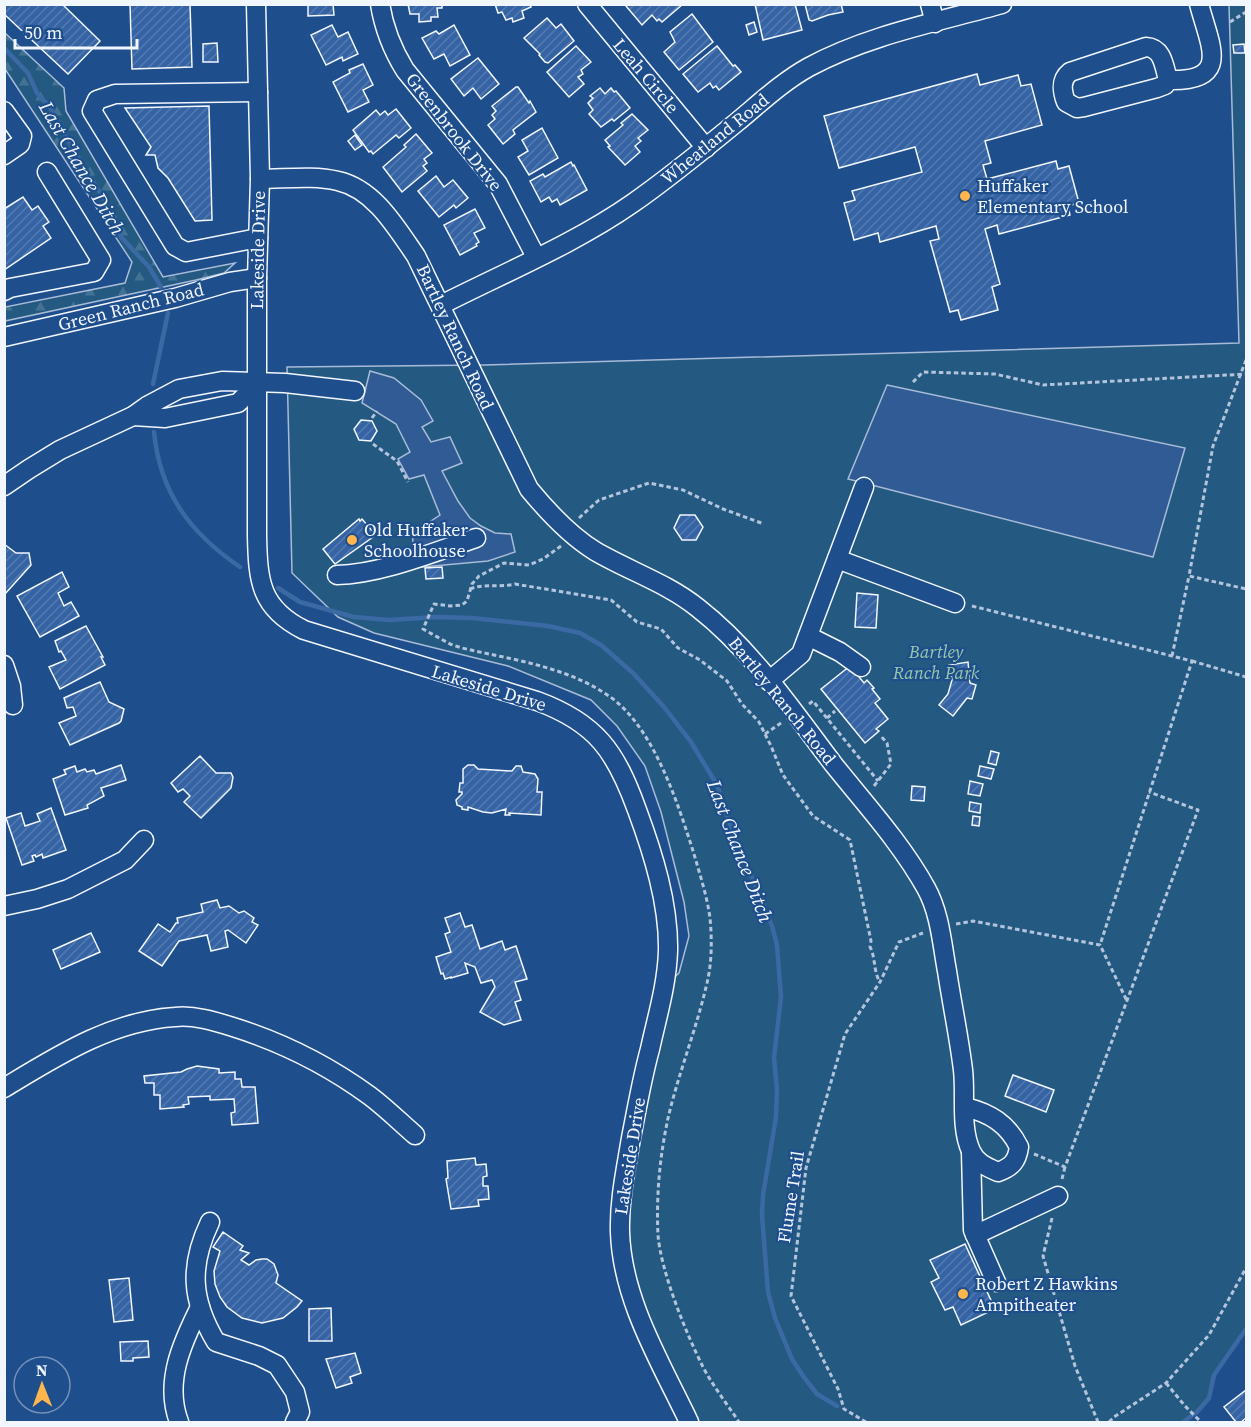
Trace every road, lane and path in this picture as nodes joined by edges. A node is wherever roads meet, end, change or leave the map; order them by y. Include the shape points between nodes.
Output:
1 (256, 4) edge
2 (380, 4) edge
3 (587, 4) edge
4 (930, 4) edge
5 (1002, 4) edge
6 (1199, 4) edge
7 (1246, 12) edge
8 (1230, 22) dead end
9 (935, 23) junction
10 (1168, 80) junction
11 (258, 93) junction
12 (4, 111) edge
13 (706, 147) junction
14 (4, 155) edge
15 (47, 172) dead end
16 (260, 180) junction
17 (258, 238) junction
18 (536, 257) junction
19 (257, 278) junction
20 (4, 291) edge
21 (441, 305) junction
22 (4, 337) edge
23 (1246, 360) edge
24 (1240, 374) junction
25 (1246, 374) edge
26 (913, 382) dead end
27 (258, 383) junction
28 (356, 391) dead end
29 (377, 411) dead end
30 (133, 416) junction
31 (372, 418) dead end
32 (373, 444) dead end
33 (11, 482) edge
34 (408, 482) dead end
35 (864, 487) dead end
36 (764, 524) dead end
37 (569, 531) junction
38 (476, 538) dead end
39 (837, 559) junction
40 (337, 575) dead end
41 (1189, 576) junction
42 (470, 589) junction
43 (1246, 590) edge
44 (956, 603) joint
45 (808, 636) junction
46 (1172, 656) junction
47 (1191, 662) junction
48 (4, 665) edge
49 (861, 667) dead end
50 (1246, 676) edge
51 (769, 681) junction
52 (13, 705) dead end
53 (835, 711) dead end
54 (795, 714) junction
55 (827, 718) junction
56 (765, 734) junction
57 (880, 735) dead end
58 (878, 781) junction
59 (1149, 792) junction
60 (861, 798) junction
61 (144, 840) dead end
62 (4, 906) edge
63 (939, 927) junction
64 (1100, 945) junction
65 (880, 982) junction
66 (1127, 1000) junction
67 (4, 1088) edge
68 (965, 1107) junction
69 (415, 1135) dead end
70 (1020, 1147) junction
71 (971, 1152) junction
72 (1065, 1167) junction
73 (1058, 1196) junction
74 (210, 1222) dead end
75 (975, 1235) junction
76 (1246, 1268) edge
77 (996, 1282) dead end
78 (200, 1307) junction
79 (1166, 1383) junction
80 (179, 1422) edge
81 (295, 1422) edge
82 (689, 1422) edge
83 (739, 1422) edge
84 (866, 1422) edge
85 (1098, 1422) edge
86 (1109, 1422) edge
87 (1201, 1422) edge

1 - 11 street, Lakeside Drive
2 - 18 street, Greenbrook Drive via 384,28 405,70 498,184
3 - 13 street, Leah Circle
4 - 9 street
5 - 9 street, Wheatland Road
6 - 10 street via 1212,62 1199,77
7 - 8 path
9 - 13 street, Wheatland Road via 866,42 808,68 781,85
10 - 10 street via 1162,55 1153,47 1146,47 1070,72 1062,88 1066,102 1077,108 1157,88
11 - 16 street, Lakeside Drive
11 - 17 street via 116,94 97,100 92,111 175,246 186,252
12 - 14 street via 22,136 20,144
13 - 18 street, Wheatland Road via 631,205
15 - 20 street via 101,260 94,272
16 - 17 street, Lakeside Drive
16 - 21 street, Bartley Ranch Road via 339,181 372,198 416,256
17 - 19 street, Lakeside Drive
18 - 21 street, Wheatland Road
19 - 22 street, Green Ranch Road
19 - 27 street, Lakeside Drive
21 - 37 street, Bartley Ranch Road via 529,489
23 - 24 path
24 - 25 path
24 - 26 path via 1043,385 995,374 923,372
24 - 41 path via 1213,446
27 - 28 street
27 - 30 street via 222,381 179,389
27 - 30 street via 238,403 165,418
27 - 82 street, Lakeside Drive via 258,571 262,589 280,616 304,630 566,713 602,741 625,778 658,881 668,949 661,1002 624,1176 621,1247 637,1310
29 - 31 path
30 - 33 street via 60,450
32 - 34 path via 397,461
35 - 39 street
36 - 37 path via 683,490 649,483 599,500
37 - 42 path via 555,552 529,565 504,563 479,576
37 - 51 street, Bartley Ranch Road via 595,550 697,607 730,636
38 - 40 street via 407,561
39 - 44 street
39 - 45 street
41 - 43 path
41 - 46 path
42 - 56 path via 515,584 611,600 637,622 661,629 678,648 727,681
42 - 83 path via 462,605 434,604 423,629 450,644 572,676 608,695 621,705 642,733 676,797 706,896 711,957 669,1116 659,1178 658,1235 666,1274 704,1368
44 - 46 path
45 - 49 street
45 - 51 street via 801,654
46 - 47 path
47 - 50 path
47 - 59 path
48 - 52 street
51 - 54 street, Bartley Ranch Road
53 - 55 path
54 - 55 path via 813,701
54 - 56 path
54 - 60 street, Bartley Ranch Road
55 - 58 path
56 - 65 path via 783,775 813,816 850,840
57 - 58 path via 887,742 891,764
58 - 60 path
59 - 64 path
59 - 66 path via 1198,810
60 - 63 street, Bartley Ranch Road via 913,866 928,891
61 - 62 street via 125,860 68,889
63 - 64 path, Flume Trail via 973,921
63 - 65 path, Flume Trail via 899,942
63 - 68 street, Bartley Ranch Road via 963,1070
64 - 66 path
65 - 84 path, Flume Trail via 845,1034 806,1168 791,1296 838,1389 844,1409
66 - 72 path
67 - 69 street via 70,1048 117,1029 176,1016 208,1019 262,1036 325,1067 370,1096
68 - 70 street via 1001,1122
68 - 71 street, Bartley Ranch Road
70 - 71 street via 1014,1163 999,1172 986,1167
70 - 72 path
71 - 75 street, Bartley Ranch Road
72 - 73 path
73 - 75 street
73 - 85 path via 1043,1256 1075,1366
74 - 78 street via 195,1271
75 - 77 street, Bartley Ranch Road
76 - 79 path via 1209,1335
78 - 80 street via 176,1362 173,1388
78 - 81 street via 216,1342 277,1365 295,1392 300,1412
79 - 86 path
79 - 87 path

